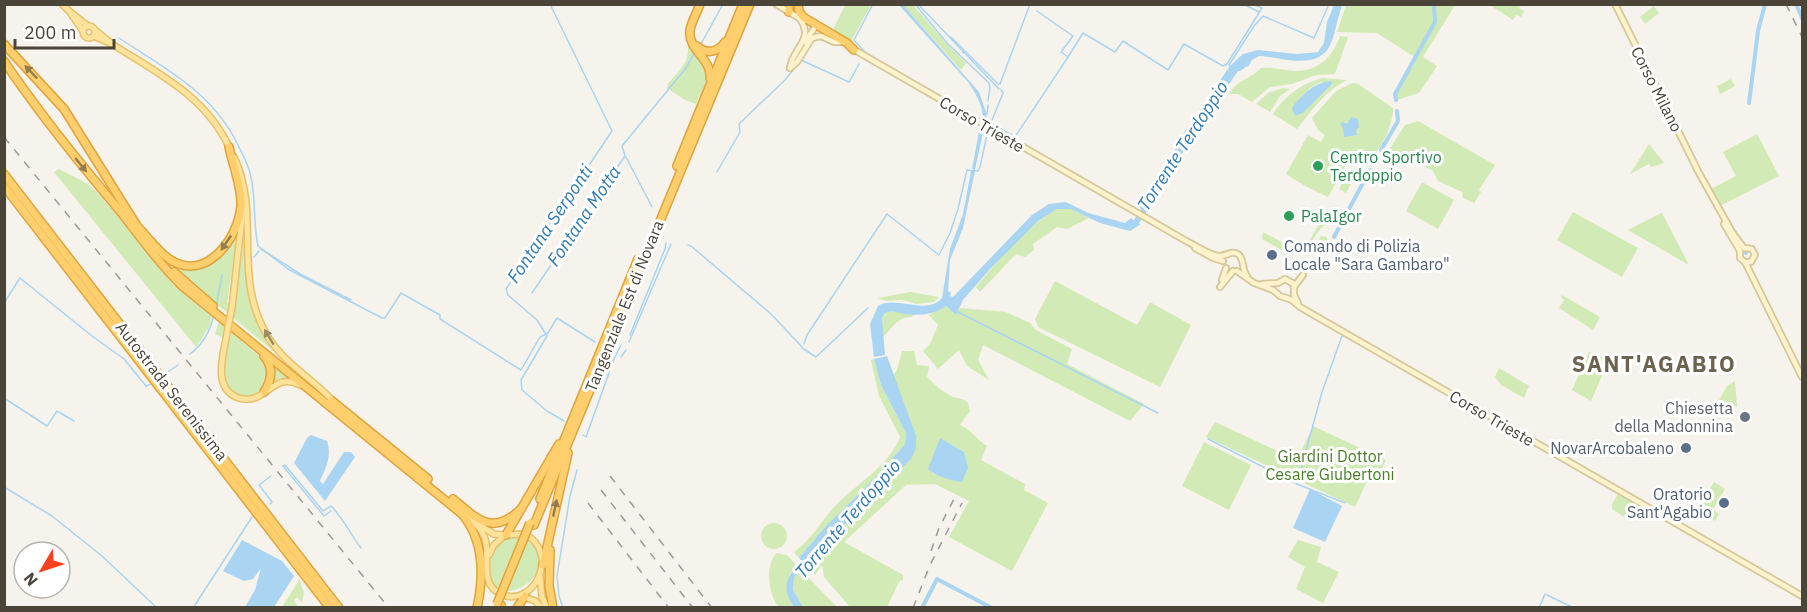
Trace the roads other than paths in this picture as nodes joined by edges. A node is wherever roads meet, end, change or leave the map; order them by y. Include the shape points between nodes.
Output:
1 (62, 4) edge
2 (700, 4) edge
3 (742, 4) edge
4 (776, 4) edge
5 (798, 4) edge
6 (1615, 4) edge
7 (750, 5) edge
8 (789, 8) edge
9 (738, 14) junction
10 (798, 17) junction
11 (815, 27) junction
12 (86, 29) junction
13 (94, 33) junction
14 (691, 40) junction
15 (841, 42) junction
16 (4, 44) edge
17 (854, 50) junction
18 (4, 62) edge
19 (790, 68) junction
20 (702, 102) junction
21 (230, 147) junction
22 (1700, 173) junction
23 (4, 174) edge
24 (4, 186) edge
25 (1705, 187) junction
26 (130, 217) junction
27 (1732, 232) junction
28 (1188, 242) junction
29 (1738, 244) junction
30 (1742, 249) junction
31 (1227, 254) junction
32 (1223, 261) junction
33 (1748, 262) junction
34 (1242, 265) junction
35 (1226, 268) junction
36 (1235, 271) junction
37 (1289, 280) junction
38 (1754, 282) junction
39 (1278, 283) junction
40 (1294, 290) junction
41 (1277, 292) junction
42 (1287, 297) junction
43 (215, 311) junction
44 (1307, 311) junction
45 (230, 331) junction
46 (1803, 377) edge
47 (591, 381) junction
48 (264, 392) junction
49 (340, 411) junction
50 (459, 506) junction
51 (520, 510) junction
52 (551, 529) junction
53 (505, 535) junction
54 (488, 557) junction
55 (543, 565) junction
56 (486, 572) junction
57 (540, 576) junction
58 (523, 596) junction
59 (1802, 596) edge
60 (478, 604) edge
61 (498, 606) edge
62 (330, 608) edge
63 (339, 608) edge
64 (517, 608) edge
65 (542, 608) edge
66 (547, 608) edge
67 (553, 608) edge

1 - 12 main road
2 - 14 highway via 690,28
3 - 9 highway, Tangenziale Est di Novara
4 - 8 main road, Corso Trieste
5 - 8 highway
5 - 17 highway via 803,17
6 - 22 main road, Corso Milano
7 - 47 highway, Tangenziale Est di Novara
8 - 10 main road, Corso Trieste
9 - 14 highway via 718,50 704,51
9 - 20 highway, Tangenziale Est di Novara
10 - 11 main road, Corso Trieste
10 - 19 main road via 806,34
11 - 15 main road, Corso Trieste
11 - 19 main road
12 - 13 main road via 91,27
12 - 13 main road via 86,37
13 - 21 main road via 187,93 213,120
14 - 20 highway via 710,70
15 - 17 main road, Corso Trieste
15 - 19 main road via 816,36
26 -> 16 highway via 64,109
17 - 28 main road, Corso Trieste
18 -> 43 highway via 151,253 180,285
20 - 47 highway, Tangenziale Est di Novara
21 -> 26 highway via 241,205 229,241 213,258 190,267 176,263
21 - 45 main road, bridge via 240,178 243,208
49 -> 21 main road via 327,394 287,361 267,335 258,315 248,278 247,201
22 - 25 main road, Corso Milano
22 - 27 main road, Corso Milano
23 - 63 highway, Autostrada Serenissima
24 - 62 highway, Autostrada Serenissima
25 - 27 main road
25 - 29 main road, Corso Milano
26 - 43 highway via 162,259
27 - 29 main road, Corso Milano
28 - 31 main road, Corso Trieste via 1217,255
28 - 32 main road, Corso Trieste
29 - 30 main road
30 - 33 main road via 1740,258
30 - 33 main road via 1754,250 1754,257
31 - 32 main road
31 - 34 main road via 1238,254
32 - 35 main road
33 - 38 main road
33 - 38 main road
34 - 36 main road
34 - 39 main road via 1246,275 1262,284
35 - 36 main road
35 - 36 main road via 1220,287
36 - 41 main road
37 - 39 main road
37 - 40 main road
37 - 40 main road via 1303,275
38 - 46 main road
39 - 41 main road
40 - 42 main road
40 - 44 main road, Corso Trieste via 1296,300
41 - 42 main road
42 - 44 main road, Corso Trieste
43 - 45 highway
43 - 49 highway
44 - 59 main road, Corso Trieste
45 - 48 highway via 268,362 271,378
45 - 48 main road via 221,372 224,386 232,395 245,399
45 - 49 highway
47 - 51 highway via 583,386 557,446
52 -> 47 highway via 569,450 592,390
47 - 61 highway, Tangenziale Est di Novara, bridge
48 - 49 main road via 278,383 293,382
49 - 50 highway
50 - 51 highway via 492,524 505,522
50 - 53 main road via 488,531
50 - 54 main road via 482,532
50 - 60 highway via 480,550
51 - 53 highway
52 - 55 highway
52 - 67 highway via 549,582
53 - 54 main road
53 - 55 main road via 524,534 534,539
54 - 56 main road
55 - 57 main road
56 - 58 main road via 499,594
56 - 60 highway
57 - 58 main road
57 - 66 main road
58 - 64 highway
58 - 65 main road

